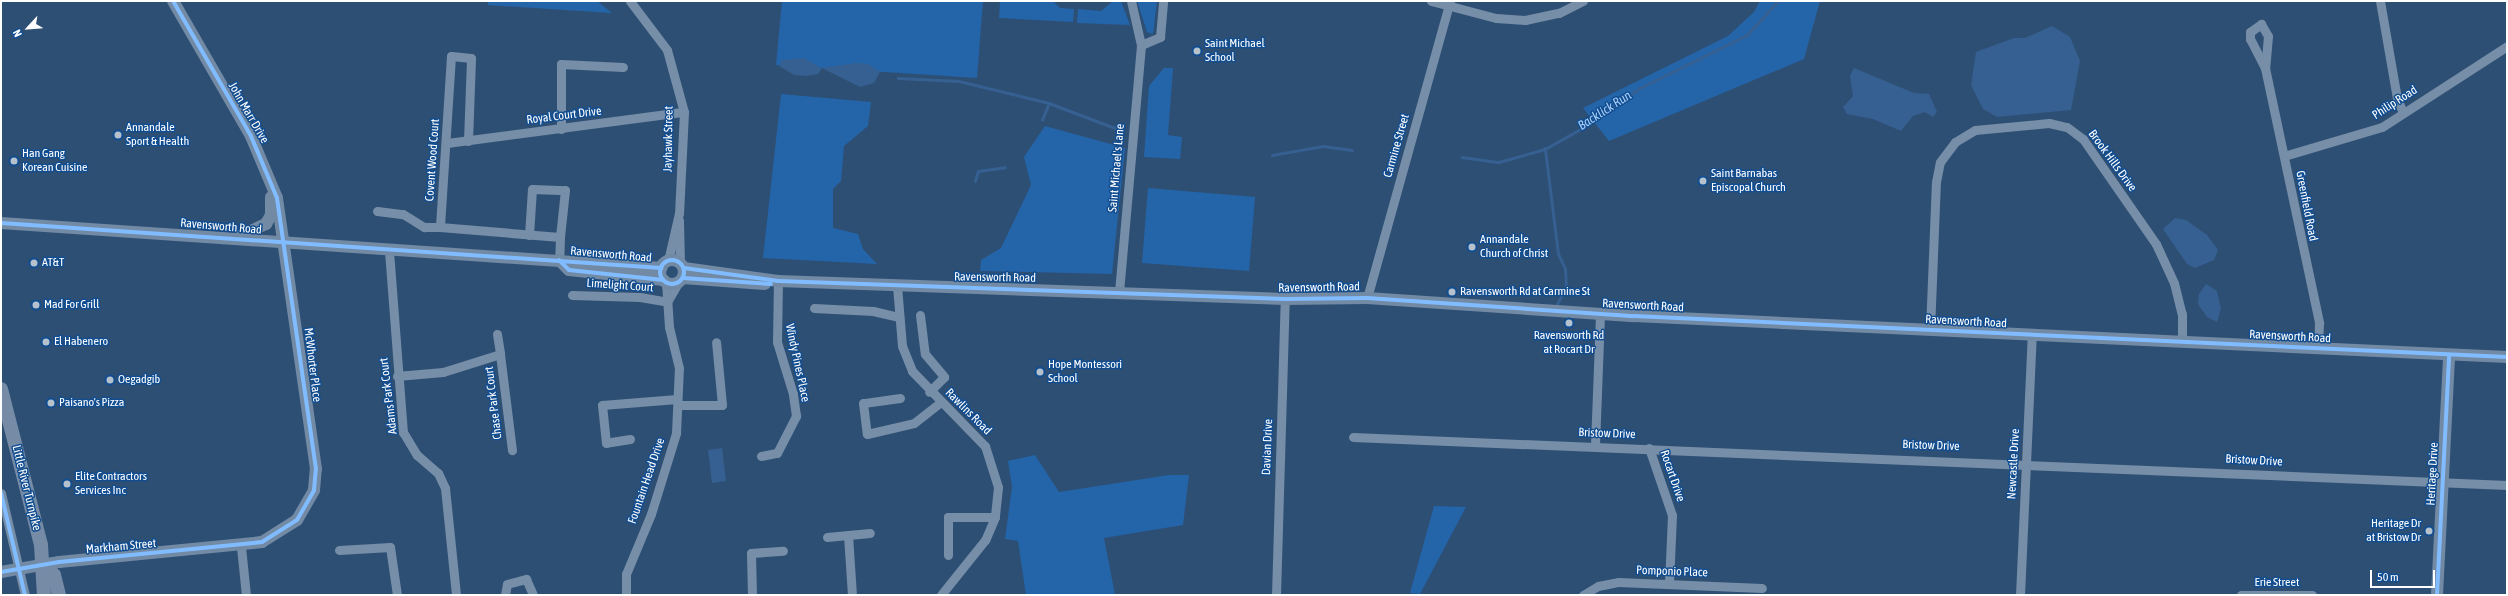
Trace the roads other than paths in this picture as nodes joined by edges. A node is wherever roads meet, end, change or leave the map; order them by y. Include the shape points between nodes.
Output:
1 (173, 1) edge
2 (630, 1) edge
3 (1131, 1) edge
4 (1163, 1) edge
5 (1431, 1) edge
6 (1583, 1) edge
7 (2380, 1) edge
8 (1450, 3) edge
9 (1141, 45) junction
10 (2507, 46) edge
11 (623, 67) dead end
12 (2265, 68) dead end
13 (684, 112) junction
14 (2404, 113) junction
15 (561, 129) junction
16 (468, 141) junction
17 (447, 143) junction
18 (2284, 156) junction
19 (269, 174) junction
20 (377, 211) dead end
21 (678, 220) junction
22 (1, 223) edge
23 (440, 226) junction
24 (529, 235) junction
25 (560, 237) junction
26 (236, 238) junction
27 (286, 243) junction
28 (389, 251) junction
29 (559, 260) junction
30 (664, 273) junction
31 (681, 273) junction
32 (778, 281) junction
33 (897, 286) junction
34 (1119, 292) junction
35 (572, 295) dead end
36 (1367, 298) junction
37 (1285, 299) junction
38 (667, 302) junction
39 (814, 308) dead end
40 (1600, 313) junction
41 (920, 315) dead end
42 (898, 316) junction
43 (1930, 330) junction
44 (497, 334) dead end
45 (2032, 335) junction
46 (716, 342) dead end
47 (2182, 342) junction
48 (2318, 348) junction
49 (500, 354) junction
50 (2449, 354) junction
51 (2507, 357) edge
52 (397, 376) junction
53 (1, 389) edge
54 (929, 392) junction
55 (900, 398) dead end
56 (678, 402) junction
57 (941, 402) junction
58 (4, 416) edge
59 (1353, 437) dead end
60 (630, 439) dead end
61 (1595, 446) junction
62 (1649, 448) junction
63 (512, 450) dead end
64 (761, 456) dead end
65 (2026, 462) junction
66 (2443, 482) junction
67 (2507, 485) edge
68 (314, 490) joint
69 (1, 493) edge
70 (995, 517) junction
71 (870, 532) dead end
72 (848, 535) junction
73 (827, 537) dead end
74 (240, 547) junction
75 (339, 550) dead end
76 (783, 551) dead end
77 (948, 555) dead end
78 (44, 564) junction
79 (19, 569) junction
80 (1, 572) edge
81 (1669, 584) junction
82 (1762, 588) dead end
83 (25, 595) edge
84 (44, 595) edge
85 (59, 595) edge
86 (246, 595) edge
87 (397, 595) edge
88 (456, 595) edge
89 (505, 595) edge
90 (533, 595) edge
91 (626, 595) edge
92 (752, 595) edge
93 (852, 595) edge
94 (941, 595) edge
95 (1276, 595) edge
96 (1583, 595) edge
97 (2020, 595) edge
98 (2241, 595) edge
99 (2312, 595) edge
100 (2437, 595) edge

1 - 19 main road, John Marr Drive
2 - 13 street, Jayhawk Street via 666,50
3 - 9 street, Saint Michael's Lane
4 - 9 street via 1160,37
5 - 8 street
6 - 8 street via 1559,13 1525,20 1496,18
7 - 14 street via 2397,98
8 - 36 street, Carmine Street
9 - 34 street, Saint Michael's Lane
10 - 14 street, Philip Road
11 - 15 street via 561,64
12 - 18 street, Greenfield Road
13 - 15 street, Royal Court Drive
13 - 21 street, Jayhawk Street
14 - 18 street, Philip Road via 2371,132
15 - 16 street, Royal Court Drive
16 - 17 street, Royal Court Drive
16 - 17 street, Covent Wood Court via 471,58 451,56
17 - 23 street, Covent Wood Court
18 - 48 street, Greenfield Road via 2319,323
19 - 26 main road via 270,218 260,229
19 - 27 main road, John Marr Drive
20 - 23 street via 402,214 424,227
21 - 30 street, Jayhawk Street
21 - 31 street, Jayhawk Street
22 - 26 main road, Ravensworth Road
23 - 24 street
24 - 25 street
24 - 25 street via 532,189 564,190
25 - 29 street
26 - 27 main road, Ravensworth Road
27 - 28 main road, Ravensworth Road
27 - 68 main road, McWhorter Place via 316,469
28 - 29 main road, Ravensworth Road
28 - 52 street, Adams Park Court
29 - 30 main road, Ravensworth Road
30 - 31 main road, Ravensworth Road
30 - 31 main road, Ravensworth Road
30 - 38 street, Fountain Head Drive
31 - 32 main road, Ravensworth Road via 747,285
31 - 38 street
32 - 33 main road, Ravensworth Road
32 - 64 street, Windy Pines Place via 777,342 794,394 796,416 777,453
33 - 34 main road, Ravensworth Road
33 - 42 street, Rawlins Road
34 - 37 main road, Ravensworth Road
35 - 38 street, Limelight Court
36 - 37 main road, Ravensworth Road
36 - 40 main road, Ravensworth Road
37 - 95 street, Davian Drive
38 - 56 street, Fountain Head Drive via 679,368
39 - 42 street via 873,310
40 - 43 main road, Ravensworth Road
40 - 61 street
41 - 54 street via 925,354 944,377
42 - 54 street, Rawlins Road via 906,357
43 - 45 main road, Ravensworth Road
43 - 47 street, Brook Hills Drive via 1936,182 1940,162 1955,142 1975,130 2049,123 2067,128 2083,139 2156,244 2174,283 2182,314
44 - 49 street, Chase Park Court
45 - 47 main road, Ravensworth Road
45 - 65 street, Newcastle Drive
46 - 56 street via 722,405
47 - 48 main road, Ravensworth Road
48 - 50 main road, Ravensworth Road
49 - 52 street, Chase Park Court via 443,372
49 - 63 street, Chase Park Court
50 - 51 main road, Ravensworth Road
50 - 66 main road, Heritage Drive
52 - 88 street, Adams Park Court via 406,441 438,472 445,488
53 - 58 main road, Little River Turnpike
54 - 57 street, Rawlins Road
55 - 57 street via 863,403 867,434 914,423
56 - 60 street via 602,405 606,443
56 - 91 street, Fountain Head Drive via 676,433 663,479 626,574
57 - 70 street, Rawlins Road via 976,433 993,463 998,487
58 - 78 main road, Little River Turnpike
59 - 61 street, Bristow Drive
61 - 62 street, Bristow Drive
62 - 65 street, Bristow Drive
62 - 81 street, Rocart Drive via 1672,515
65 - 66 street, Bristow Drive
65 - 97 street, Newcastle Drive
66 - 67 street, Bristow Drive
66 - 100 main road, Heritage Drive
68 - 74 main road, Markham Street via 307,507 292,525 262,542
69 - 79 street
70 - 77 street via 948,517
70 - 94 street, Rawlins Road via 985,540
71 - 72 street
72 - 73 street
72 - 93 street
74 - 78 main road, Markham Street
74 - 86 street
75 - 87 street via 390,547
76 - 92 street via 751,554
78 - 79 main road, Markham Street
78 - 84 main road, Little River Turnpike via 40,578
78 - 85 main road, Little River Turnpike via 54,575
79 - 80 main road, Markham Street
79 - 83 street
81 - 82 street, Pomponio Place
81 - 96 street, Pomponio Place via 1610,583
89 - 90 street via 507,584 526,579
98 - 99 street, Erie Street

